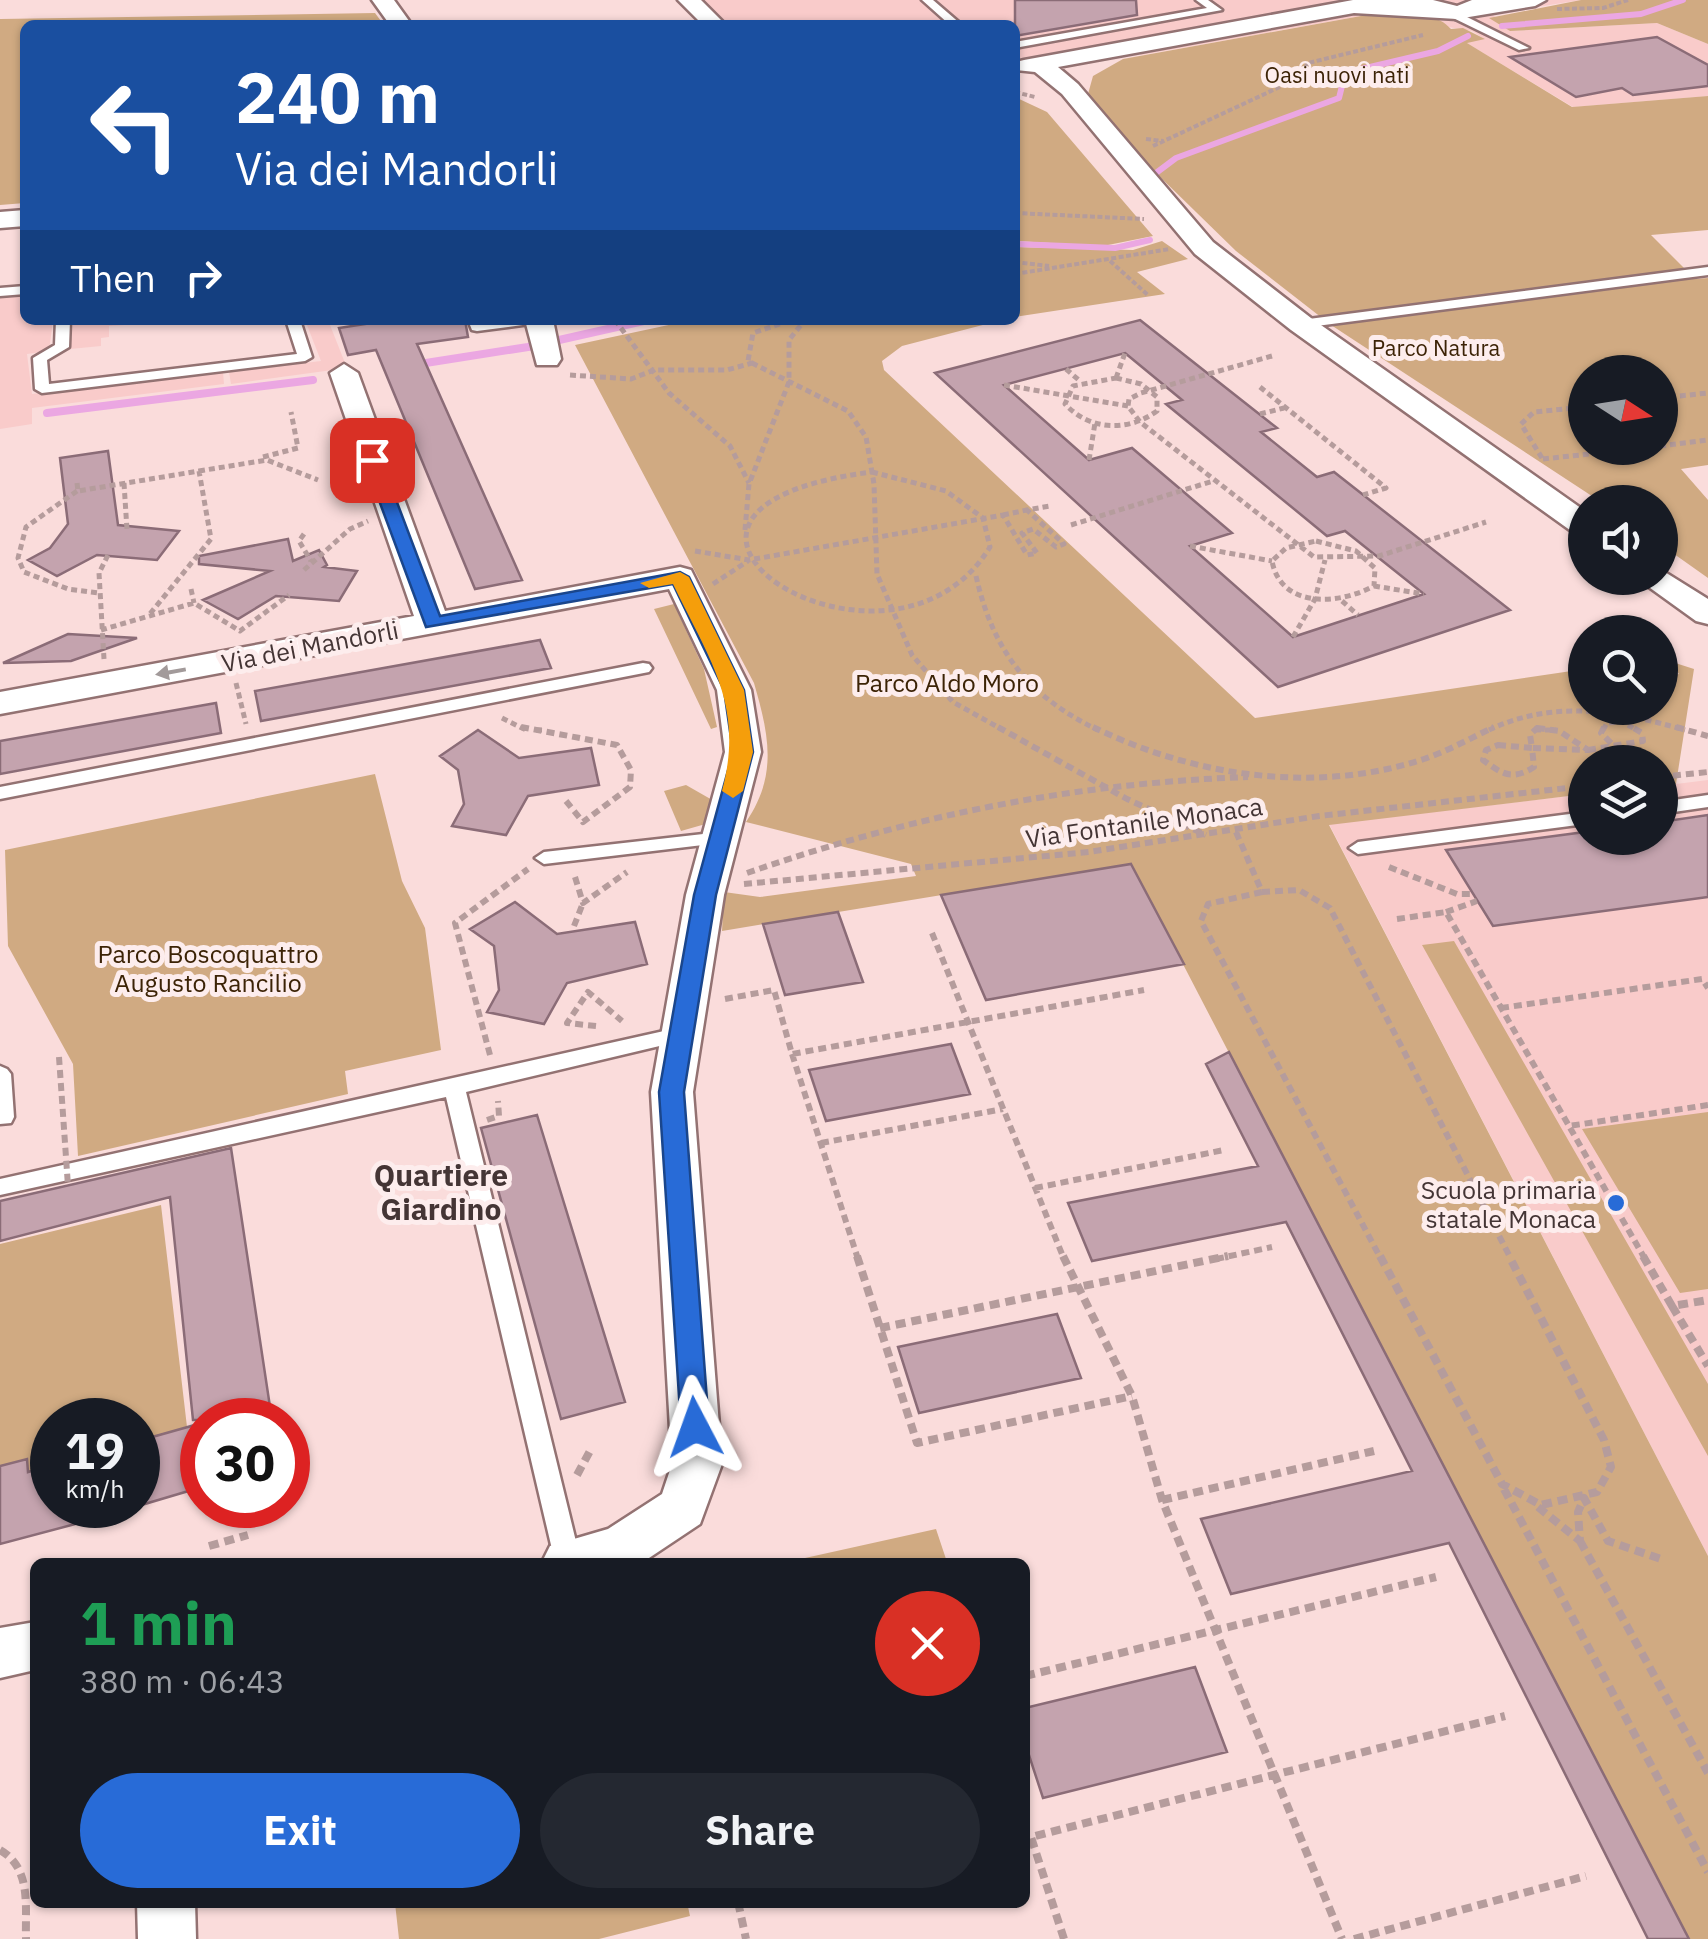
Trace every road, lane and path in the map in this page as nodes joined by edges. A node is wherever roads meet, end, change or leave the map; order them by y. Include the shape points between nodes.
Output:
1 (688, 0) edge
2 (927, 0) edge
3 (1201, 0) edge
4 (1388, 0) edge
5 (1499, 0) edge
6 (1533, 0) edge
7 (1357, 8) junction
8 (1482, 13) edge
9 (1433, 16) edge
10 (710, 20) edge
11 (951, 20) edge
12 (1410, 27) dead end
13 (1020, 43) edge
14 (1131, 48) junction
15 (1524, 48) dead end
16 (1040, 64) junction
17 (1024, 84) edge
18 (1070, 89) junction
19 (1088, 113) junction
20 (1138, 136) dead end
21 (1162, 141) junction
22 (1151, 147) dead end
23 (1020, 213) edge
24 (1150, 220) dead end
25 (1182, 248) dead end
26 (1110, 260) junction
27 (1020, 263) edge
28 (1061, 267) junction
29 (1708, 272) edge
30 (1020, 273) edge
31 (1149, 296) dead end
32 (1302, 324) junction
33 (63, 325) edge
34 (294, 325) edge
35 (541, 325) edge
36 (619, 325) edge
37 (776, 325) edge
38 (802, 325) edge
39 (1125, 353) dead end
40 (1272, 356) dead end
41 (752, 364) junction
42 (558, 367) joint
43 (1066, 369) dead end
44 (654, 370) junction
45 (344, 372) dead end
46 (1116, 378) junction
47 (789, 382) junction
48 (1082, 382) junction
49 (1004, 385) dead end
50 (1260, 387) dead end
51 (1151, 390) junction
52 (1708, 393) edge
53 (1064, 396) junction
54 (1678, 396) edge
55 (1128, 406) junction
56 (1285, 407) junction
57 (1568, 409) edge
58 (291, 412) dead end
59 (1260, 414) dead end
60 (1140, 422) junction
61 (1095, 423) junction
62 (1708, 440) edge
63 (1678, 444) edge
64 (1568, 457) edge
65 (255, 458) junction
66 (1089, 460) dead end
67 (166, 468) dead end
68 (316, 468) dead end
69 (199, 471) junction
70 (872, 472) junction
71 (168, 476) junction
72 (1214, 480) junction
73 (124, 483) junction
74 (749, 484) junction
75 (1363, 495) dead end
76 (1050, 506) dead end
77 (366, 509) dead end
78 (1026, 510) junction
79 (1568, 514) edge
80 (1003, 515) junction
81 (983, 518) junction
82 (1486, 522) dead end
83 (1071, 525) dead end
84 (127, 530) dead end
85 (304, 534) dead end
86 (745, 534) junction
87 (877, 537) junction
88 (1297, 544) junction
89 (1190, 546) dead end
90 (110, 553) dead end
91 (1368, 558) junction
92 (750, 560) junction
93 (1325, 560) junction
94 (310, 561) junction
95 (1272, 561) junction
96 (304, 570) dead end
97 (688, 572) junction
98 (976, 576) junction
99 (1374, 586) junction
100 (191, 589) dead end
101 (1678, 592) edge
102 (99, 593) junction
103 (289, 594) dead end
104 (1424, 594) dead end
105 (1315, 599) junction
106 (1341, 600) junction
107 (194, 603) junction
108 (894, 607) junction
109 (1702, 609) edge
110 (149, 615) junction
111 (1358, 615) dead end
112 (433, 623) junction
113 (101, 630) junction
114 (1293, 637) dead end
115 (230, 661) junction
116 (643, 668) dead end
117 (106, 683) junction
118 (470, 701) junction
119 (0, 703) edge
120 (1708, 736) edge
121 (251, 745) junction
122 (1581, 745) edge
123 (1615, 747) joint
124 (1532, 748) junction
125 (1568, 749) edge
126 (1708, 772) edge
127 (1678, 775) edge
128 (1264, 776) junction
129 (1105, 785) junction
130 (1568, 788) edge
131 (0, 793) edge
132 (566, 801) dead end
133 (1708, 802) edge
134 (1678, 806) edge
135 (1568, 820) edge
136 (1236, 832) junction
137 (1206, 835) junction
138 (720, 838) junction
139 (1358, 848) dead end
140 (544, 858) junction
141 (636, 865) dead end
142 (1407, 878) dead end
143 (708, 888) junction
144 (1262, 892) junction
145 (1475, 897) joint
146 (583, 904) junction
147 (1446, 912) junction
148 (1397, 919) dead end
149 (574, 926) dead end
150 (932, 933) dead end
151 (1708, 988) edge
152 (1144, 990) dead end
153 (1501, 1008) junction
154 (678, 1022) junction
155 (968, 1022) junction
156 (600, 1026) dead end
157 (481, 1028) dead end
158 (616, 1028) dead end
159 (792, 1054) junction
160 (59, 1056) dead end
161 (0, 1074) edge
162 (454, 1087) junction
163 (1708, 1105) edge
164 (1003, 1109) junction
165 (3, 1118) dead end
166 (1568, 1126) junction
167 (821, 1143) junction
168 (1224, 1150) dead end
169 (68, 1186) dead end
170 (0, 1187) edge
171 (1036, 1188) junction
172 (1272, 1248) dead end
173 (1076, 1288) junction
174 (1708, 1300) edge
175 (1672, 1306) junction
176 (880, 1328) junction
177 (1708, 1366) edge
178 (1132, 1396) junction
179 (1374, 1451) dead end
180 (1502, 1484) junction
181 (1584, 1498) junction
182 (1162, 1500) junction
183 (1528, 1501) junction
184 (248, 1535) dead end
185 (1580, 1541) junction
186 (209, 1546) dead end
187 (567, 1558) edge
188 (584, 1558) edge
189 (1662, 1559) dead end
190 (1436, 1577) dead end
191 (1215, 1630) junction
192 (30, 1647) edge
193 (0, 1653) edge
194 (1030, 1675) edge
195 (1505, 1716) dead end
196 (1708, 1772) edge
197 (1274, 1775) junction
198 (0, 1850) edge
199 (1708, 1872) edge
200 (1586, 1876) dead end
201 (166, 1908) edge
202 (739, 1908) edge
203 (26, 1939) edge
204 (167, 1939) edge
205 (746, 1939) edge
206 (1064, 1939) edge
207 (1342, 1939) edge
208 (1354, 1939) edge

1 - 10 street
2 - 11 lane
3 - 13 lane via 1216,10
4 - 7 street
5 - 6 street
6 - 8 street
7 - 9 street
7 - 14 street
8 - 9 street
8 - 15 lane
9 - 12 path
9 - 21 path via 1412,40 1308,63 1299,78
14 - 16 street
14 - 18 street via 1097,61
16 - 17 street
16 - 18 street
17 - 19 street
18 - 19 street
19 - 32 street via 1204,248
20 - 21 path
21 - 22 path
23 - 24 path
25 - 26 path
26 - 28 path
26 - 31 path
27 - 28 path
28 - 30 path
29 - 32 lane
32 - 79 street
33 - 34 lane via 62,347 40,358 42,389 304,357
35 - 42 street
36 - 44 path
37 - 41 path via 753,333
38 - 47 path via 789,340
39 - 46 path
40 - 51 path
41 - 44 path
41 - 47 path
42 - 44 path via 630,379
43 - 48 path
44 - 74 path via 677,401 732,446
45 - 112 street
46 - 48 path
46 - 51 path
47 - 70 path via 848,410 866,437
47 - 74 path
48 - 53 path
49 - 53 path
50 - 56 path
51 - 55 path via 1129,399
51 - 60 path via 1156,411
52 - 54 path
53 - 55 path
53 - 61 path via 1070,412
55 - 60 path
56 - 59 path
56 - 75 path via 1386,488
57 - 64 path via 1534,412 1521,424 1544,460
58 - 65 path via 298,448
60 - 61 path
60 - 72 path
61 - 66 path
62 - 63 path
65 - 68 path via 318,480
65 - 69 path
67 - 71 path
69 - 71 path
69 - 110 path via 210,539
70 - 81 path via 947,489
70 - 86 path via 796,486 772,499
70 - 87 path
71 - 73 path
72 - 83 path
72 - 88 path
73 - 84 path
73 - 102 path via 77,487 26,527 18,558 24,572
74 - 86 path
76 - 78 path
77 - 94 path via 369,520
78 - 80 path
78 - 80 path via 1064,544 1056,547 1033,528 1022,533 1037,553 1027,555
80 - 81 path
81 - 87 path
81 - 98 path via 992,537
82 - 91 path
85 - 94 path via 298,541
86 - 92 path
87 - 92 path
87 - 108 path via 878,574
88 - 91 path via 1336,544
88 - 93 path
88 - 95 path
89 - 95 path
90 - 102 path via 99,573
91 - 93 path
91 - 99 path via 1376,568
92 - 97 path
92 - 97 path
92 - 108 path via 768,581 798,598 838,608
93 - 105 path
94 - 96 path
95 - 105 path via 1276,579
97 - 112 street, Via dei Mandorli
97 - 138 street via 734,690 743,752
98 - 108 path via 952,592
98 - 128 path via 978,608 992,642 1013,670 1072,716 1112,739
99 - 104 path
99 - 106 path
100 - 107 path
101 - 109 street
102 - 113 path
103 - 107 path via 240,631
105 - 106 path
105 - 114 path
106 - 111 path
107 - 110 path
108 - 129 path via 912,655 954,702
110 - 113 path
112 - 115 street, Via dei Mandorli
113 - 117 path
115 -> 117 street, Via dei Mandorli
115 - 121 path
116 - 118 lane
117 - 119 street, Via dei Mandorli
118 - 121 lane
118 - 132 path via 528,731 618,745 631,770 630,786 583,822
120 - 128 path via 1584,710 1499,725 1408,764
121 - 131 lane
122 - 124 path via 1554,727 1537,728 1530,735
123 - 123 path via 1636,744 1642,733 1622,722 1607,723 1601,732
124 - 124 path via 1498,745 1483,760 1520,776 1534,768
124 - 125 path
126 - 127 path
128 - 129 path
129 - 137 path
129 - 143 path via 852,834
130 - 136 path, Via Fontanile Monaca
133 - 134 lane
135 - 139 lane
136 - 137 path, Via Fontanile Monaca
136 - 144 path
137 - 143 path, Via Fontanile Monaca
138 - 140 lane
138 - 143 street
140 - 146 path via 574,871
140 - 157 path via 455,923
141 - 146 path
142 - 145 path
143 - 154 street
144 - 180 path via 1208,904 1201,922
144 - 181 path via 1315,893 1330,908 1604,1440 1609,1478
145 - 147 path
146 - 149 path
147 - 148 path
147 - 153 path
150 - 155 path
151 - 153 path via 1702,980
152 - 155 path
153 - 166 path
154 - 156 path via 619,1020 588,992 568,1023
154 - 158 path
154 - 159 path via 774,990
154 - 162 lane
154 - 188 street via 672,1092 697,1464 682,1508 620,1549
155 - 159 path
155 - 164 path
159 - 167 path
160 - 169 path, bridge
161 - 165 lane
162 - 170 lane
162 - 187 lane
163 - 166 path
164 - 167 path
164 - 171 path
166 - 175 path
167 - 176 path
168 - 171 path
171 - 173 path
172 - 173 path
173 - 176 path
173 - 178 path
174 - 175 path
175 - 177 path
176 - 178 path via 917,1443
178 - 182 path
179 - 182 path
180 - 183 path
180 - 199 path
181 - 183 path
181 - 185 path
181 - 189 path via 1608,1541
182 - 191 path
183 - 185 path
184 - 186 path
185 - 196 path
190 - 191 path
191 - 194 path
191 - 197 path
192 - 193 street
195 - 197 path
197 - 206 path via 1032,1837
197 - 207 path
198 - 203 path via 15,1856 22,1869
200 - 208 path
201 - 204 street
202 - 205 path

